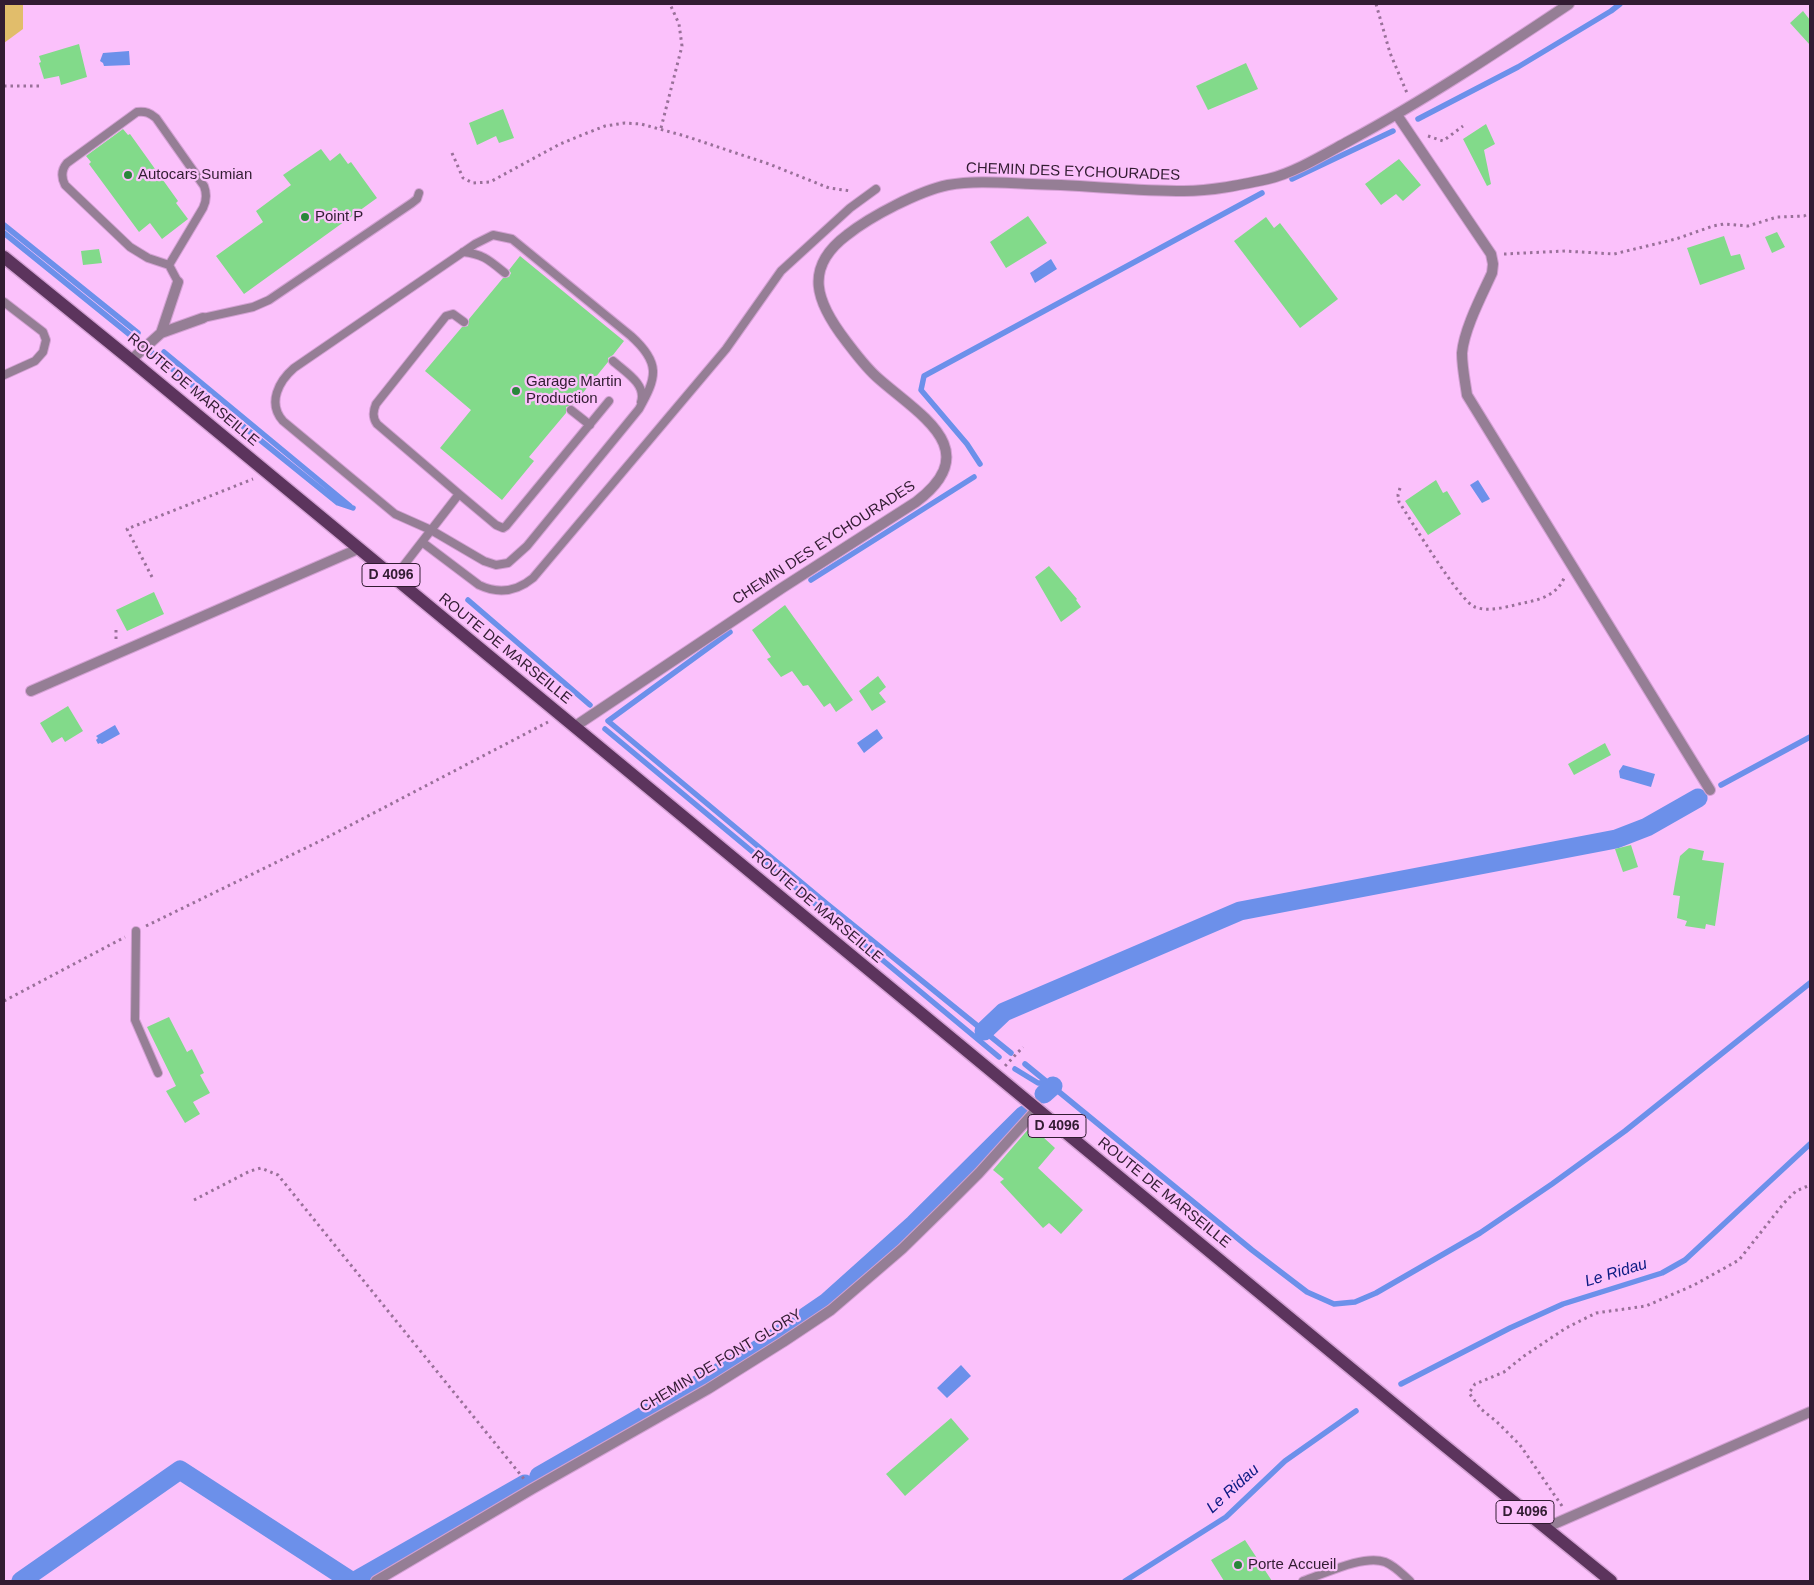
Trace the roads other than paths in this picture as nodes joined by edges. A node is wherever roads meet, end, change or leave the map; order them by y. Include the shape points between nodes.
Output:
1 (1569, 4) edge
2 (1397, 115) junction
3 (876, 189) road end
4 (419, 193) dead end
5 (463, 252) junction
6 (4, 257) edge
7 (169, 265) junction
8 (505, 273) dead end
9 (178, 282) joint
10 (4, 302) edge
11 (203, 318) joint
12 (464, 322) dead end
13 (161, 334) junction
14 (131, 360) junction
15 (612, 361) dead end
16 (4, 375) edge
17 (610, 401) dead end
18 (639, 409) junction
19 (571, 410) dead end
20 (590, 425) junction
21 (459, 494) junction
22 (430, 530) junction
23 (422, 542) junction
24 (358, 549) junction
25 (394, 578) junction
26 (31, 691) dead end
27 (574, 727) junction
28 (1710, 790) dead end
29 (136, 931) road end
30 (158, 1073) dead end
31 (1037, 1109) junction
32 (1810, 1412) edge
33 (1545, 1528) junction
34 (376, 1581) edge
35 (1303, 1581) edge
36 (1410, 1581) edge
37 (1611, 1581) edge

1 - 2 street, CHEMIN DES EYCHOURADES
2 - 27 street, CHEMIN DES EYCHOURADES via 1283,174 1230,187 1185,191 1054,184 952,184 917,195 850,232 830,250 821,265 819,282 824,306 868,368 937,430 947,456 942,477 916,502
2 - 28 street via 1491,254 1494,264 1465,338 1462,353 1467,395
3 - 23 lane via 850,208 781,272 726,349 526,584 506,591 488,589
4 - 11 lane via 412,203 269,300 253,307
5 - 8 lane via 484,256
5 - 18 lane via 493,234 512,239 631,336 648,356 654,374 651,388
5 - 22 lane via 294,368 283,379 276,397 280,417 292,430 395,514
6 - 14 main road, ROUTE DE MARSEILLE / D 4096
7 - 7 lane via 203,208 206,191 156,118 144,111 137,112 67,163 63,168 63,180 130,247
7 - 9 lane
9 - 13 street
10 - 16 lane via 43,332 46,340 43,352 35,361
11 - 13 street
12 - 21 lane via 453,314 446,316 376,404 373,415 377,424
13 - 14 street
14 - 24 main road, ROUTE DE MARSEILLE / D 4096
15 - 18 lane via 642,391
17 - 20 lane
18 - 22 lane via 527,546 508,563 484,562
19 - 20 lane
20 - 21 lane via 503,528
21 - 22 lane
22 - 23 lane
23 - 25 lane
24 - 25 main road, ROUTE DE MARSEILLE / D 4096
24 - 26 street
25 - 27 main road, ROUTE DE MARSEILLE / D 4096
27 - 31 main road, ROUTE DE MARSEILLE / D 4096
29 - 30 lane via 135,1020
31 - 33 main road, ROUTE DE MARSEILLE / D 4096
31 - 34 street, CHEMIN DE FONT GLORY via 942,1210 831,1310 708,1388
32 - 33 street
33 - 37 main road, ROUTE DE MARSEILLE / D 4096
35 - 36 lane via 1373,1560 1391,1564

